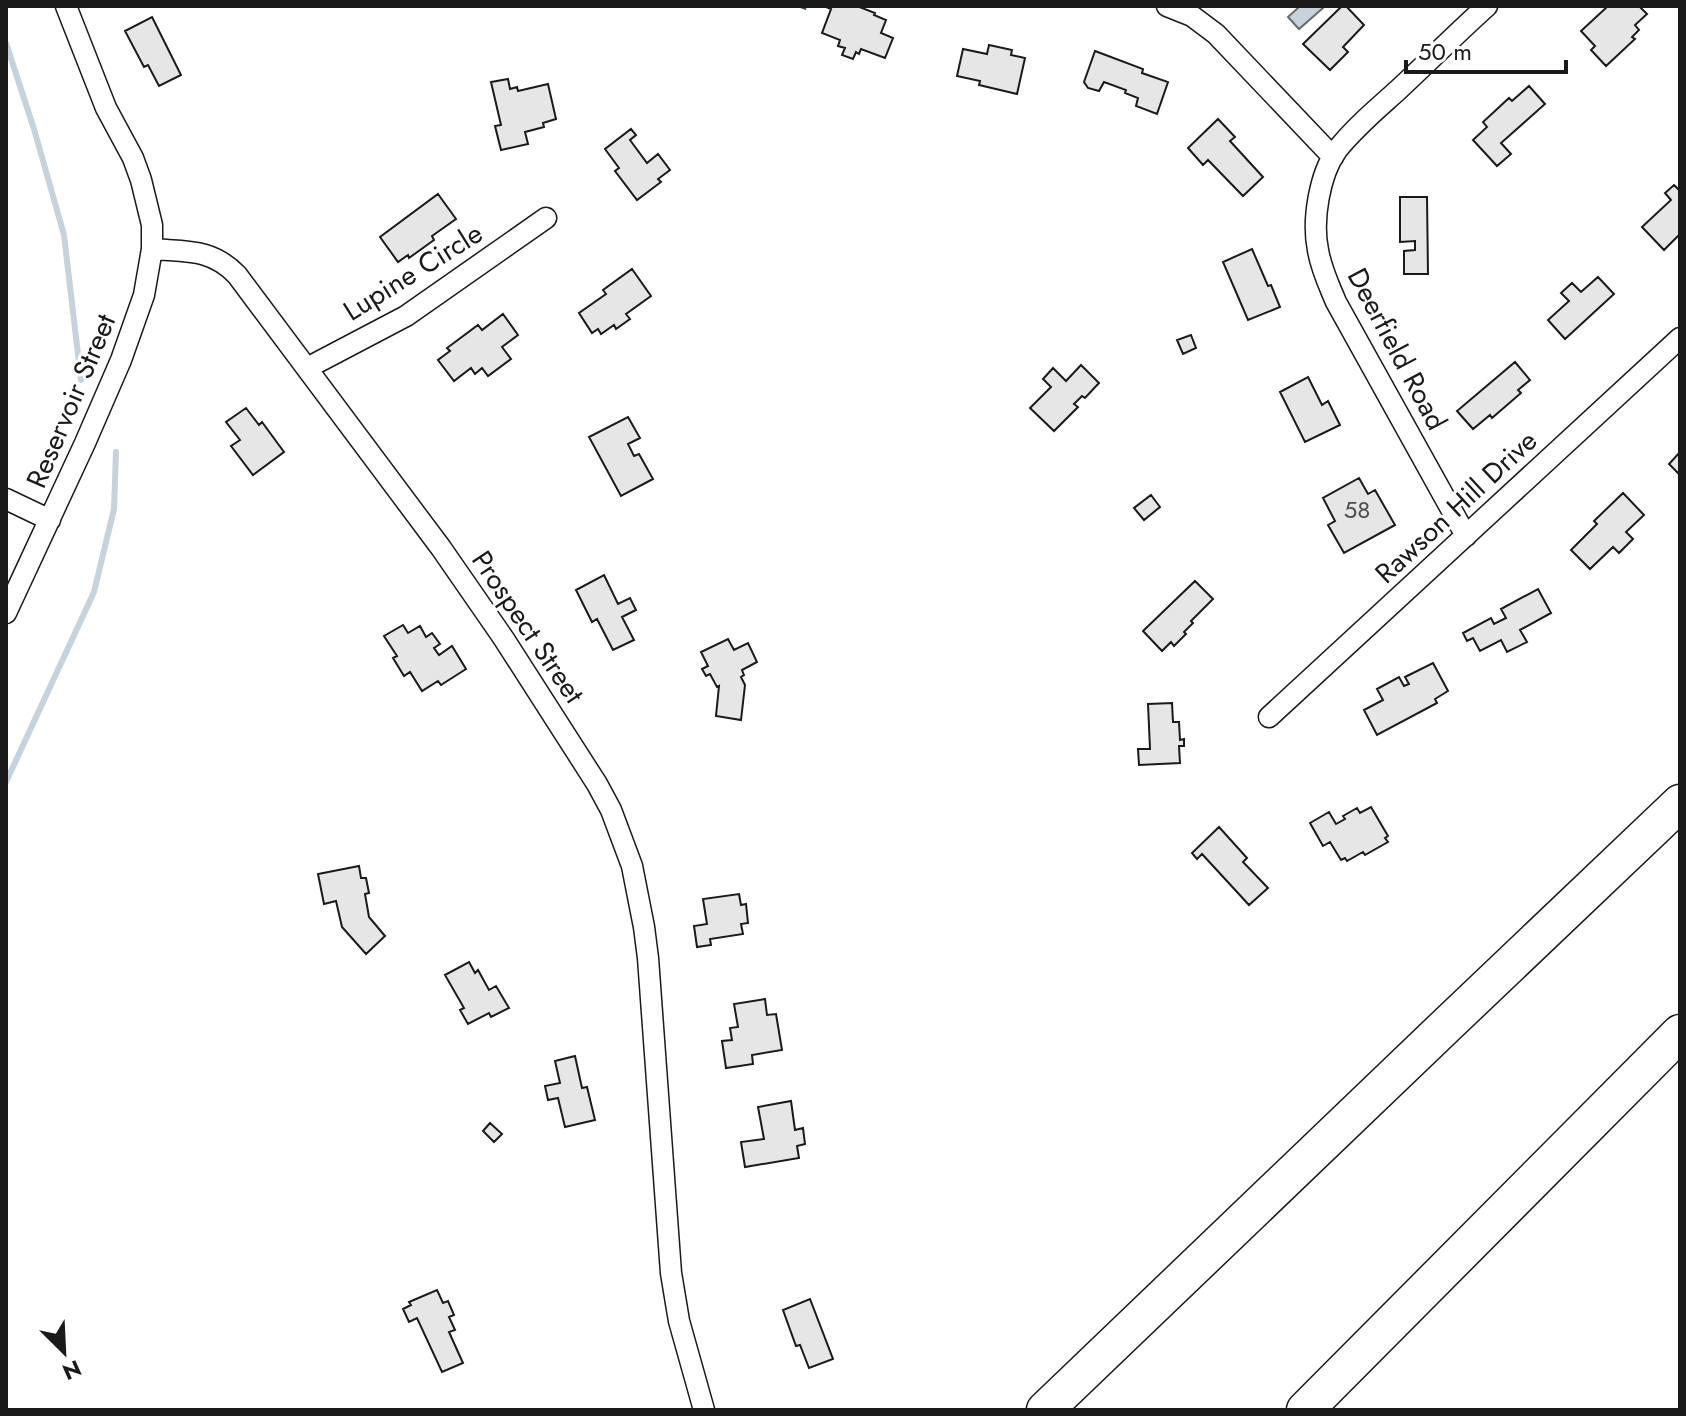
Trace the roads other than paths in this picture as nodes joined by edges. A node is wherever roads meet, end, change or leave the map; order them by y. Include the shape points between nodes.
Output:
1 (66, 6) edge
2 (1167, 6) edge
3 (1487, 6) edge
4 (1333, 157) junction
5 (546, 218) dead end
6 (152, 249) junction
7 (1680, 338) edge
8 (307, 368) junction
9 (6, 499) edge
10 (50, 520) junction
11 (1466, 536) junction
12 (6, 613) edge
13 (1269, 717) dead end
14 (1680, 803) edge
15 (1680, 1033) edge
16 (704, 1410) edge
17 (1045, 1410) edge
18 (1305, 1410) edge

1 - 6 street via 141,180
2 - 4 street via 1216,34
3 - 4 street, Deerfield Road
4 - 11 street, Deerfield Road via 1322,183 1316,227 1323,271
5 - 8 street, Lupine Circle via 406,316
6 - 8 street, Prospect Street via 209,255 227,265
6 - 10 street, Reservoir Street via 144,295 125,349
7 - 11 street, Rawson Hill Drive
8 - 16 street, Prospect Street via 504,639 597,784 623,838 648,958 671,1273
9 - 10 street
10 - 12 street, Reservoir Street
11 - 13 street, Rawson Hill Drive
14 - 17 highway
15 - 18 highway

